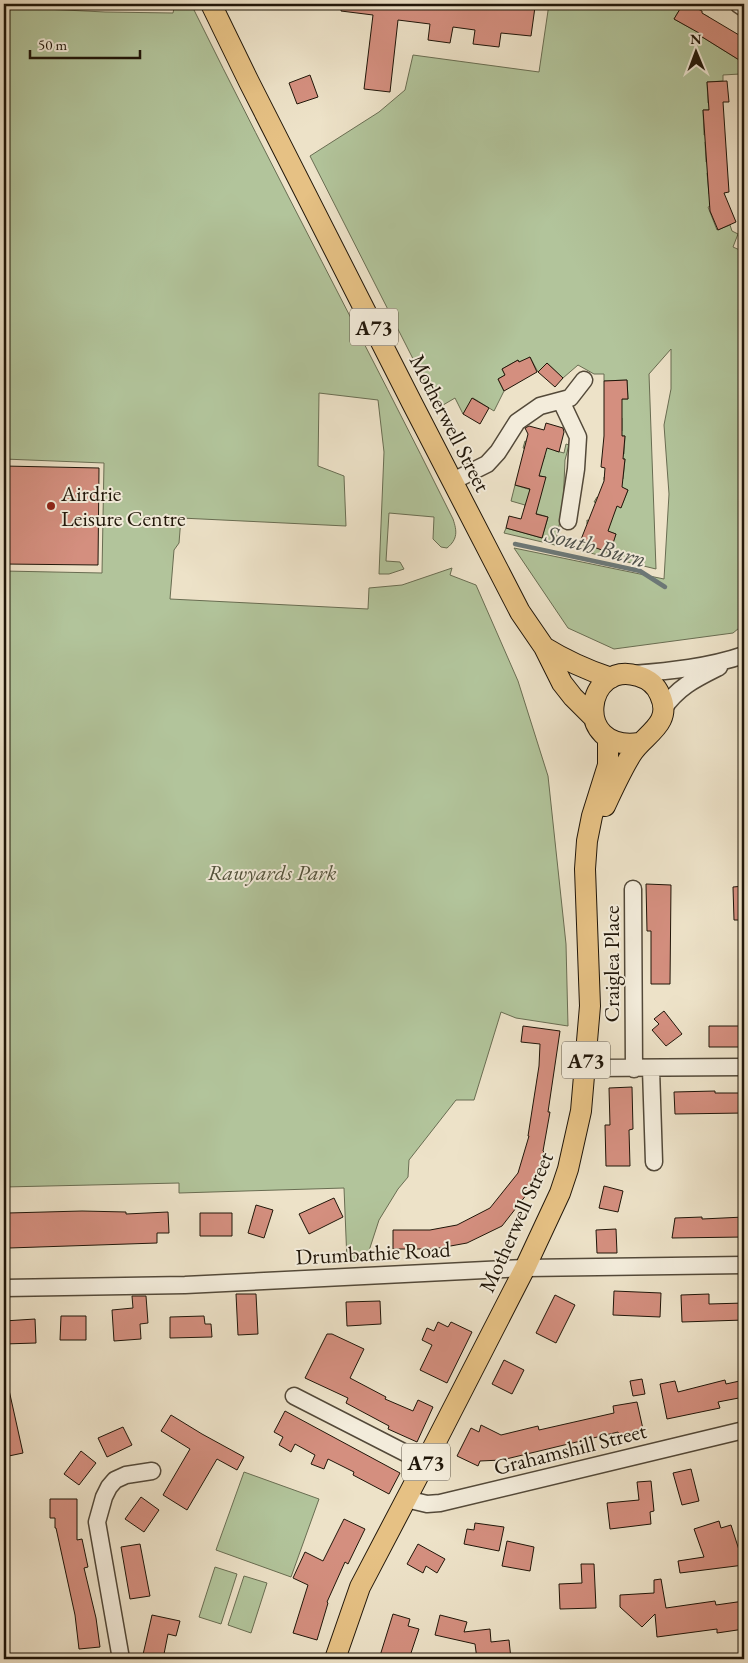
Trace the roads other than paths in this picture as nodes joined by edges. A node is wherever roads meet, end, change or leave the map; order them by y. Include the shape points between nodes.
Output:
1 (211, 4) edge
2 (738, 4) edge
3 (744, 8) edge
4 (584, 380) dead end
5 (561, 400) junction
6 (453, 480) junction
7 (568, 520) dead end
8 (544, 646) junction
9 (744, 655) edge
10 (633, 674) junction
11 (611, 678) junction
12 (663, 709) junction
13 (593, 717) junction
14 (608, 739) junction
15 (639, 743) junction
16 (587, 841) junction
17 (633, 889) dead end
18 (744, 1067) edge
19 (586, 1068) junction
20 (634, 1068) junction
21 (651, 1069) junction
22 (654, 1162) dead end
23 (744, 1265) edge
24 (525, 1268) junction
25 (4, 1288) edge
26 (294, 1396) dead end
27 (744, 1430) edge
28 (426, 1463) junction
29 (152, 1471) dead end
30 (406, 1499) junction
31 (120, 1659) edge
32 (335, 1659) edge

1 - 6 main road, Motherwell Street / A73
2 - 3 street
4 - 5 street via 570,398
5 - 6 street via 540,406 517,422 487,464
5 - 7 street via 578,437
6 - 8 main road, Motherwell Street / A73 via 520,612
8 - 11 main road, A73 via 587,670
8 - 13 main road, A73 via 562,683
9 - 10 street via 676,670
9 - 12 street via 685,685
10 - 11 main road, A73 via 618,674
10 - 12 main road via 644,678 658,690
11 - 13 main road via 604,682 595,696
12 - 15 main road, A73 via 656,729
13 - 14 main road, A73 via 600,732
14 - 15 main road via 626,745
14 - 16 main road, Motherwell Street / A73 via 608,765
15 - 16 main road, A73
16 - 19 main road, Motherwell Street / A73 via 585,869 590,988
17 - 20 street, Craiglea Place
18 - 21 street
19 - 20 street
19 - 24 main road, Motherwell Street / A73 via 578,1129 568,1169
20 - 21 street
21 - 22 street
23 - 24 street, Drumbathie Road
24 - 25 street, Drumbathie Road via 185,1285
24 - 28 main road, Motherwell Street / A73
26 - 28 street
27 - 30 street, Grahamshill Street via 440,1503 427,1504
28 - 30 main road, Motherwell Street / A73
29 - 31 street via 115,1480 104,1497 97,1522
30 - 32 main road, Motherwell Street / A73 via 360,1587

